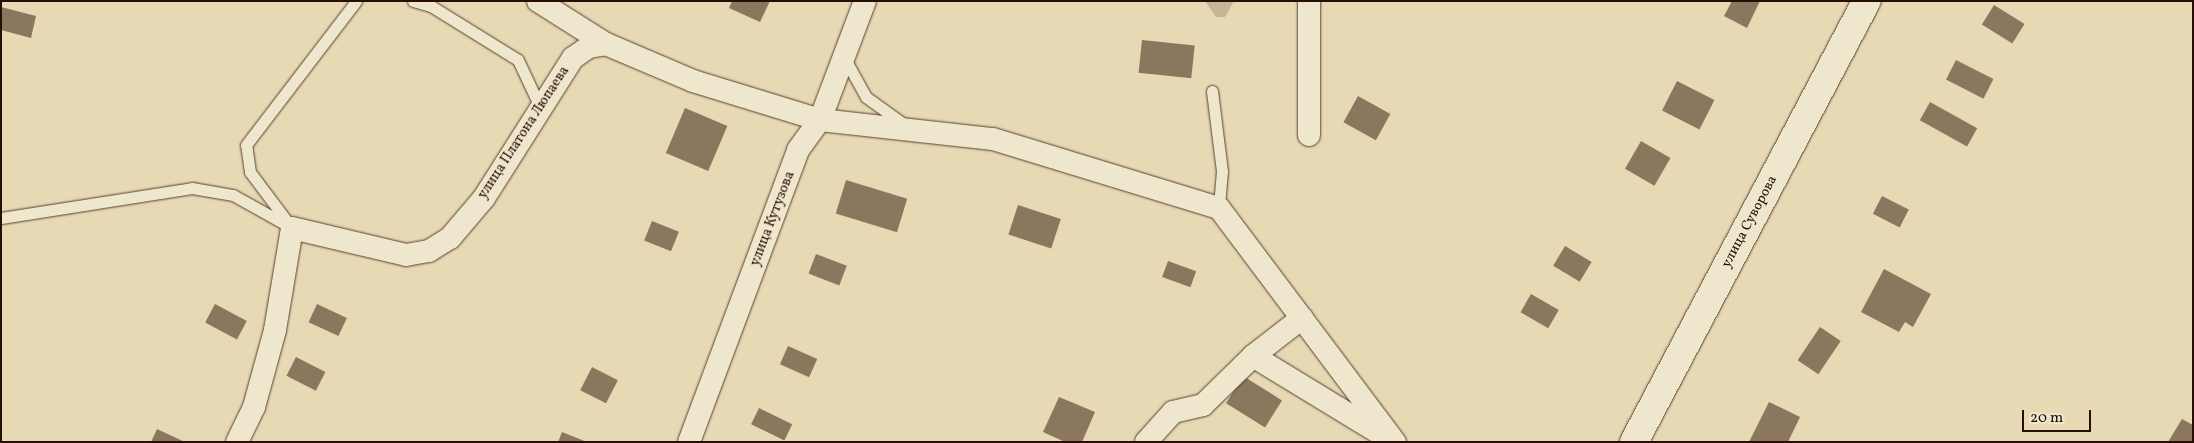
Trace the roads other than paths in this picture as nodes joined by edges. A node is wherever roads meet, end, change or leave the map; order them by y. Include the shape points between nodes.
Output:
1 (356, 1) edge
2 (414, 1) edge
3 (538, 1) edge
4 (864, 1) edge
5 (1309, 1) edge
6 (1867, 1) edge
7 (606, 44) junction
8 (845, 59) junction
9 (1212, 91) dead end
10 (540, 107) junction
11 (820, 120) junction
12 (911, 129) junction
13 (1309, 135) dead end
14 (1219, 208) junction
15 (1, 218) edge
16 (292, 228) junction
17 (1302, 318) junction
18 (1253, 356) junction
19 (237, 442) edge
20 (689, 442) edge
21 (1146, 442) edge
22 (1394, 442) edge
23 (1634, 442) edge

1 - 16 lane via 246,145 250,172
2 - 10 lane via 431,6 518,60
3 - 7 street
4 - 8 street, улица Кутузова
5 - 13 street
6 - 23 street, улица Суворова
7 - 10 street, улица Платона Люпаева via 589,47 573,58
7 - 11 street via 693,81
8 - 11 street, улица Кутузова
8 - 12 lane via 866,97
9 - 14 lane via 1222,171
10 - 16 street, улица Платона Люпаева via 484,198 450,238 429,250 406,255
11 - 12 street
11 - 20 street, улица Кутузова via 798,150
12 - 14 street via 993,139
14 - 17 street
15 - 16 lane via 192,188 233,195
16 - 19 street via 275,330 254,407
17 - 18 street
17 - 22 street
18 - 21 street via 1202,406 1173,412
18 - 22 street

